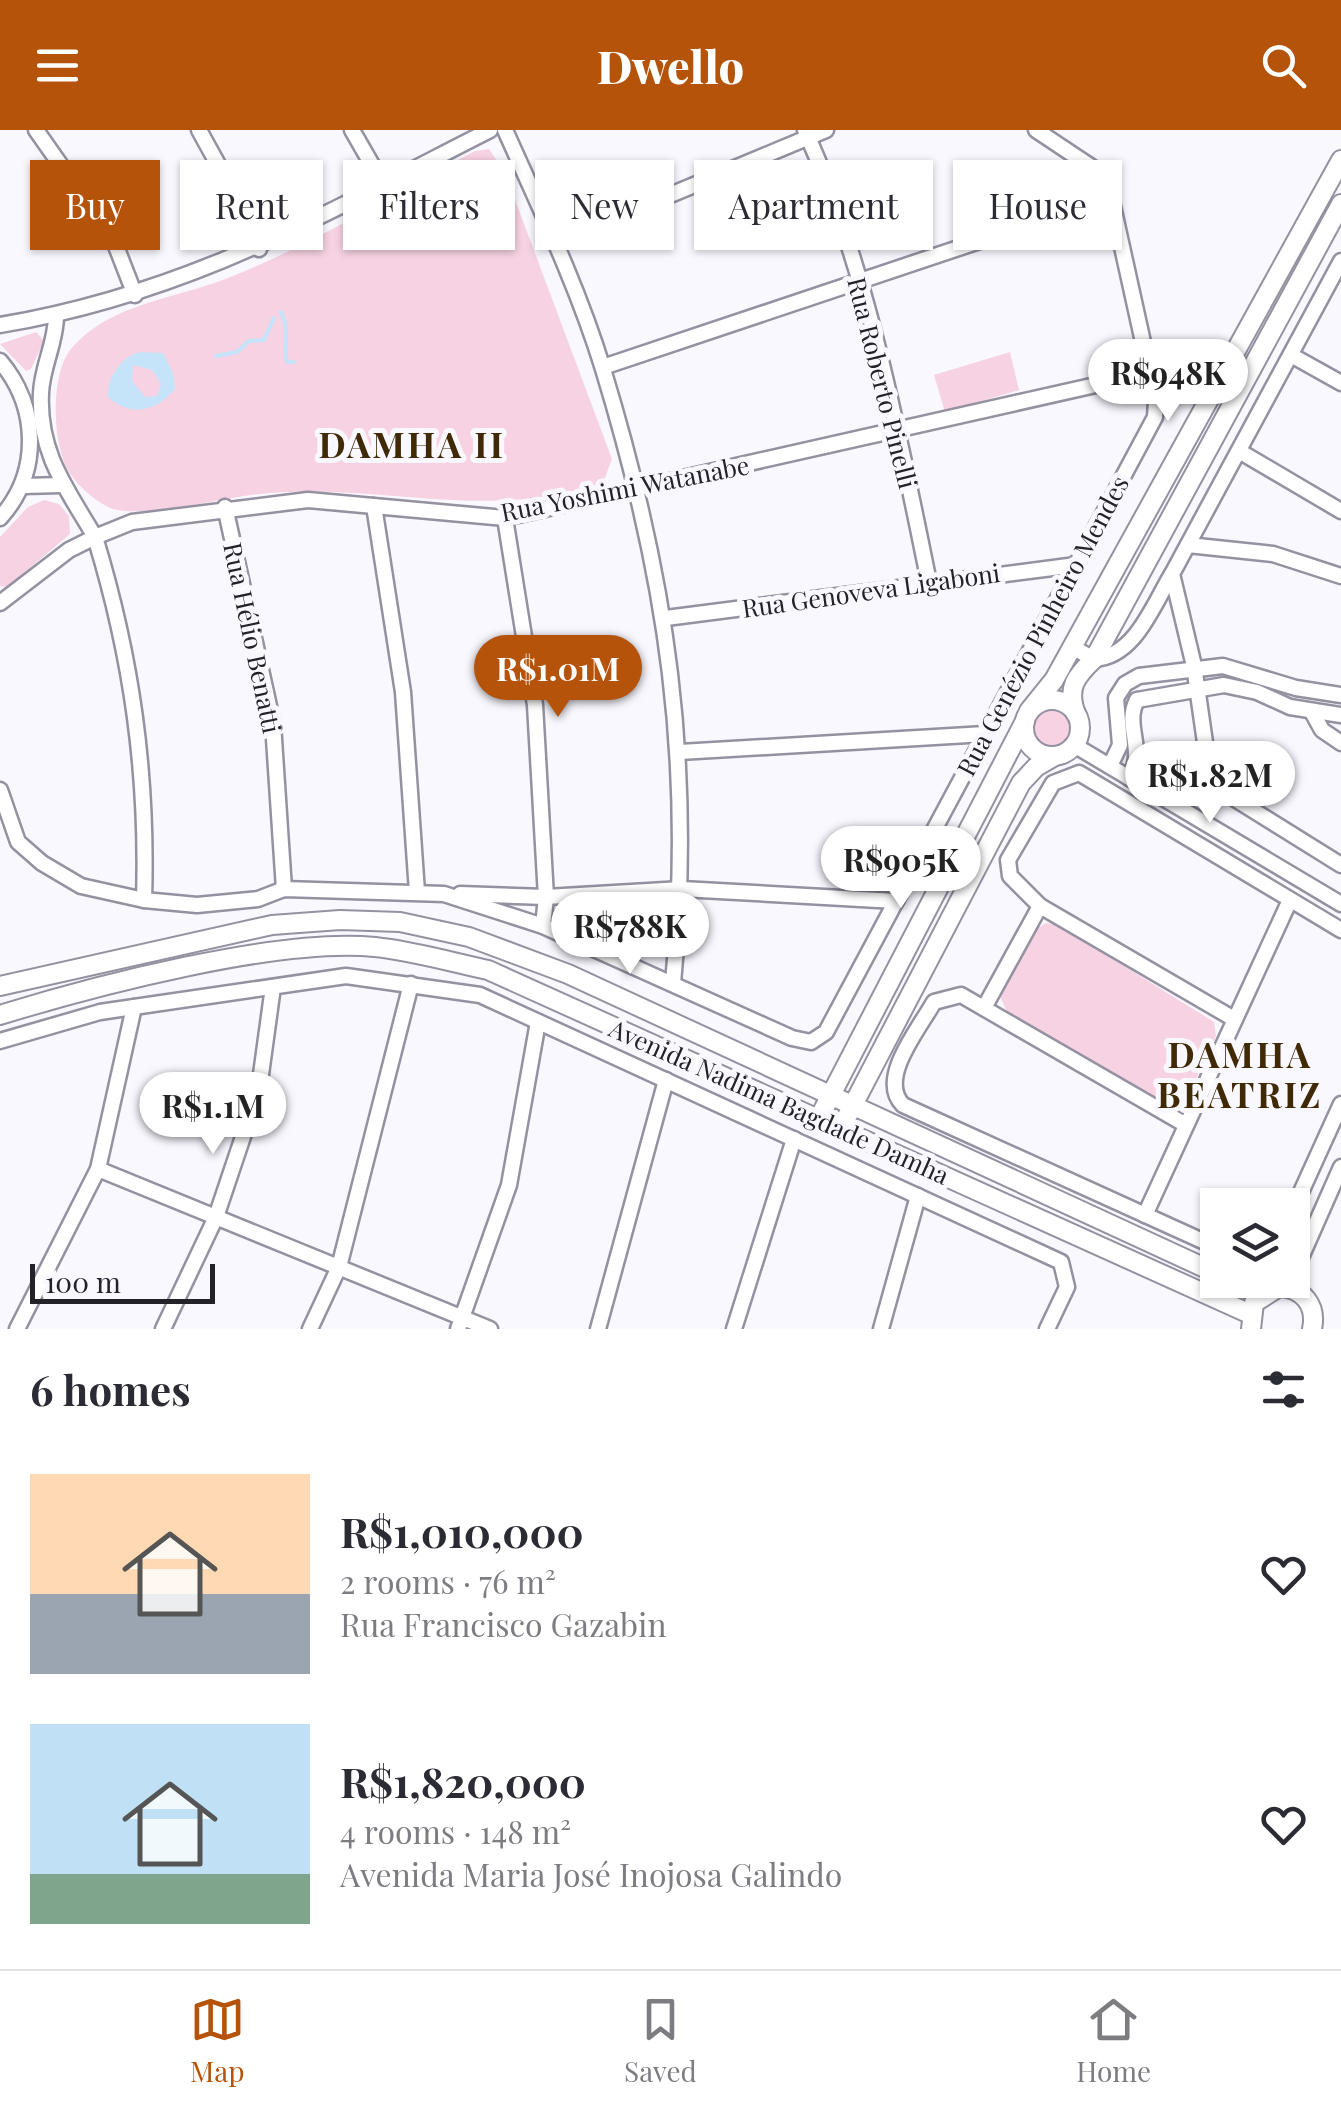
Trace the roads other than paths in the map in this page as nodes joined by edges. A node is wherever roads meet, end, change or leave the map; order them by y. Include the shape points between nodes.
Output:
1 (36, 130) edge
2 (199, 130) edge
3 (352, 130) edge
4 (490, 130) edge
5 (505, 130) edge
6 (826, 130) edge
7 (1036, 130) edge
8 (807, 134) edge
9 (216, 160) edge
10 (369, 160) edge
11 (431, 160) edge
12 (1081, 160) edge
13 (1341, 160) edge
14 (674, 192) edge
15 (535, 198) edge
16 (1341, 204) edge
17 (1122, 248) edge
18 (256, 250) edge
19 (558, 250) edge
20 (957, 250) edge
21 (1341, 262) edge
22 (858, 284) junction
23 (135, 295) junction
24 (56, 316) junction
25 (0, 326) edge
26 (1290, 354) junction
27 (0, 361) edge
28 (603, 367) junction
29 (1149, 373) junction
30 (1341, 383) edge
31 (898, 431) junction
32 (1238, 451) junction
33 (61, 485) junction
34 (24, 486) junction
35 (636, 491) junction
36 (374, 506) junction
37 (225, 507) junction
38 (1341, 511) edge
39 (0, 518) edge
40 (505, 518) junction
41 (95, 537) junction
42 (1188, 545) junction
43 (1076, 565) junction
44 (1172, 574) junction
45 (1341, 576) edge
46 (929, 582) junction
47 (0, 603) edge
48 (666, 618) junction
49 (1072, 648) junction
50 (1094, 659) junction
51 (1194, 666) junction
52 (1121, 688) junction
53 (1198, 688) junction
54 (1341, 695) edge
55 (1136, 700) junction
56 (1312, 712) junction
57 (1076, 714) junction
58 (1341, 715) edge
59 (1027, 716) junction
60 (985, 734) junction
61 (1341, 744) edge
62 (1074, 745) junction
63 (680, 752) junction
64 (1055, 756) junction
65 (1110, 766) junction
66 (1128, 778) junction
67 (0, 790) edge
68 (957, 856) junction
69 (1341, 866) edge
70 (979, 867) junction
71 (284, 889) junction
72 (682, 889) junction
73 (417, 892) junction
74 (444, 894) junction
75 (546, 897) junction
76 (144, 900) junction
77 (1290, 900) junction
78 (896, 901) junction
79 (1341, 904) edge
80 (1040, 906) junction
81 (543, 926) junction
82 (1341, 930) edge
83 (899, 966) junction
84 (921, 977) junction
85 (673, 983) junction
86 (410, 984) junction
87 (0, 986) edge
88 (273, 987) junction
89 (134, 1007) junction
90 (984, 1008) junction
91 (0, 1015) edge
92 (1234, 1019) junction
93 (538, 1022) junction
94 (0, 1041) edge
95 (666, 1080) junction
96 (831, 1095) junction
97 (1341, 1104) edge
98 (854, 1106) junction
99 (818, 1120) junction
100 (1186, 1125) junction
101 (840, 1130) junction
102 (794, 1139) junction
103 (1341, 1167) edge
104 (98, 1168) junction
105 (1303, 1188) edge
106 (918, 1196) junction
107 (1145, 1216) junction
108 (216, 1217) junction
109 (1310, 1238) edge
110 (1200, 1240) edge
111 (1200, 1266) edge
112 (340, 1268) junction
113 (1306, 1298) edge
114 (1251, 1321) edge
115 (460, 1323) edge
116 (17, 1329) edge
117 (163, 1329) edge
118 (310, 1329) edge
119 (490, 1329) edge
120 (598, 1329) edge
121 (734, 1329) edge
122 (880, 1329) edge
123 (1047, 1329) edge
124 (1312, 1329) edge

1 - 23 street via 114,240
2 - 9 street
3 - 10 street
4 - 11 street
5 - 15 street
6 - 8 street
7 - 12 street
8 - 14 street
8 - 22 street, Rua Roberto Pinelli
13 - 49 street
16 - 50 street
17 - 29 street
18 - 23 street
19 - 28 street
20 - 22 street
21 - 26 street
22 - 28 street
22 - 31 street, Rua Roberto Pinelli
23 - 24 street
24 - 25 street
24 - 33 street via 41,390 49,454
26 - 30 street
26 - 32 street
27 - 34 street via 23,391 30,448
28 - 35 street
29 - 31 street, Rua Yoshimi Watanabe
29 - 43 street, Rua Genézio Pinheiro Mendes via 1155,416
31 - 35 street, Rua Yoshimi Watanabe
31 - 46 street, Rua Roberto Pinelli
32 - 38 street
32 - 42 street
33 - 34 street
33 - 41 street
34 - 39 street
35 - 40 street, Rua Yoshimi Watanabe
35 - 48 street
36 - 37 street, Rua Yoshimi Watanabe via 308,500
36 - 40 street, Rua Yoshimi Watanabe
36 - 73 street via 402,692
37 - 41 street, Rua Yoshimi Watanabe via 132,522
37 - 71 street, Rua Hélio Benatti via 273,724
40 - 75 street via 535,705
41 - 47 street, Rua Yoshimi Watanabe
41 - 76 street via 123,628 146,818
42 - 44 street
42 - 45 street via 1272,554
43 - 46 street, Rua Genoveva Ligaboni
43 - 60 street, Rua Genézio Pinheiro Mendes
44 - 50 street via 1130,642 1113,656
44 - 51 street
46 - 48 street, Rua Genoveva Ligaboni
48 - 63 street
49 - 50 street
49 - 59 street
50 - 57 street via 1073,682
51 - 52 street via 1139,676
51 - 53 street
51 - 54 street via 1243,669
52 - 55 street
52 - 65 street via 1114,710 1120,745
53 - 55 street
53 - 56 street via 1241,687
53 - 69 street via 1214,788
55 - 66 street via 1139,752
56 - 58 street
56 - 61 street
57 - 59 street via 1054,700
57 - 62 street via 1080,730
59 - 64 street via 1030,746
59 - 68 street
60 - 63 street
60 - 78 street, Rua Genézio Pinheiro Mendes
62 - 64 street
62 - 65 street
63 - 72 street
64 - 70 street via 1021,784
65 - 66 street
66 - 79 street
67 - 76 street via 18,842 42,863 81,886
68 - 70 street
68 - 83 street
70 - 84 street
71 - 73 street
71 - 76 street via 258,899 197,905
72 - 75 street
72 - 78 street
72 - 85 street
73 - 74 street
74 - 75 street
74 - 81 street
75 - 81 street
77 - 80 street via 1079,773 1053,783 1008,860 1010,876
77 - 82 street
77 - 92 street
78 - 85 street, Rua Genézio Pinheiro Mendes via 826,1032 811,1042
80 - 90 street
80 - 92 street
81 - 85 street
83 - 84 street
83 - 96 street
84 - 98 street
86 - 88 street via 346,976
86 - 93 street via 480,995
86 - 112 street
87 - 96 street, Avenida Nadima Bagdade Damha via 272,925 400,922 469,937 568,974
88 - 89 street
88 - 108 street via 259,1089
89 - 94 street
89 - 104 street
90 - 100 street
90 - 107 street, Avenida Nadima Bagdade Damha via 961,996 934,1002 892,1079 894,1096
91 - 99 street, Avenida Nadima Bagdade Damha via 243,958 373,947 488,970
92 - 100 street
93 - 95 street
93 - 115 street via 509,1185
95 - 102 street
95 - 120 street
96 - 98 street, Avenida Nadima Bagdade Damha
96 - 99 street
97 - 105 street
98 - 101 street
98 - 111 street, Avenida Nadima Bagdade Damha
99 - 101 street, Avenida Nadima Bagdade Damha
100 - 107 street
101 - 114 street, Avenida Nadima Bagdade Damha
102 - 106 street
102 - 121 street
103 - 109 street
104 - 108 street
104 - 116 street
106 - 122 street
106 - 123 street via 1060,1262 1067,1286
107 - 110 street, Avenida Nadima Bagdade Damha
108 - 112 street
108 - 117 street
112 - 115 street
112 - 118 street
113 - 124 street
115 - 119 street

